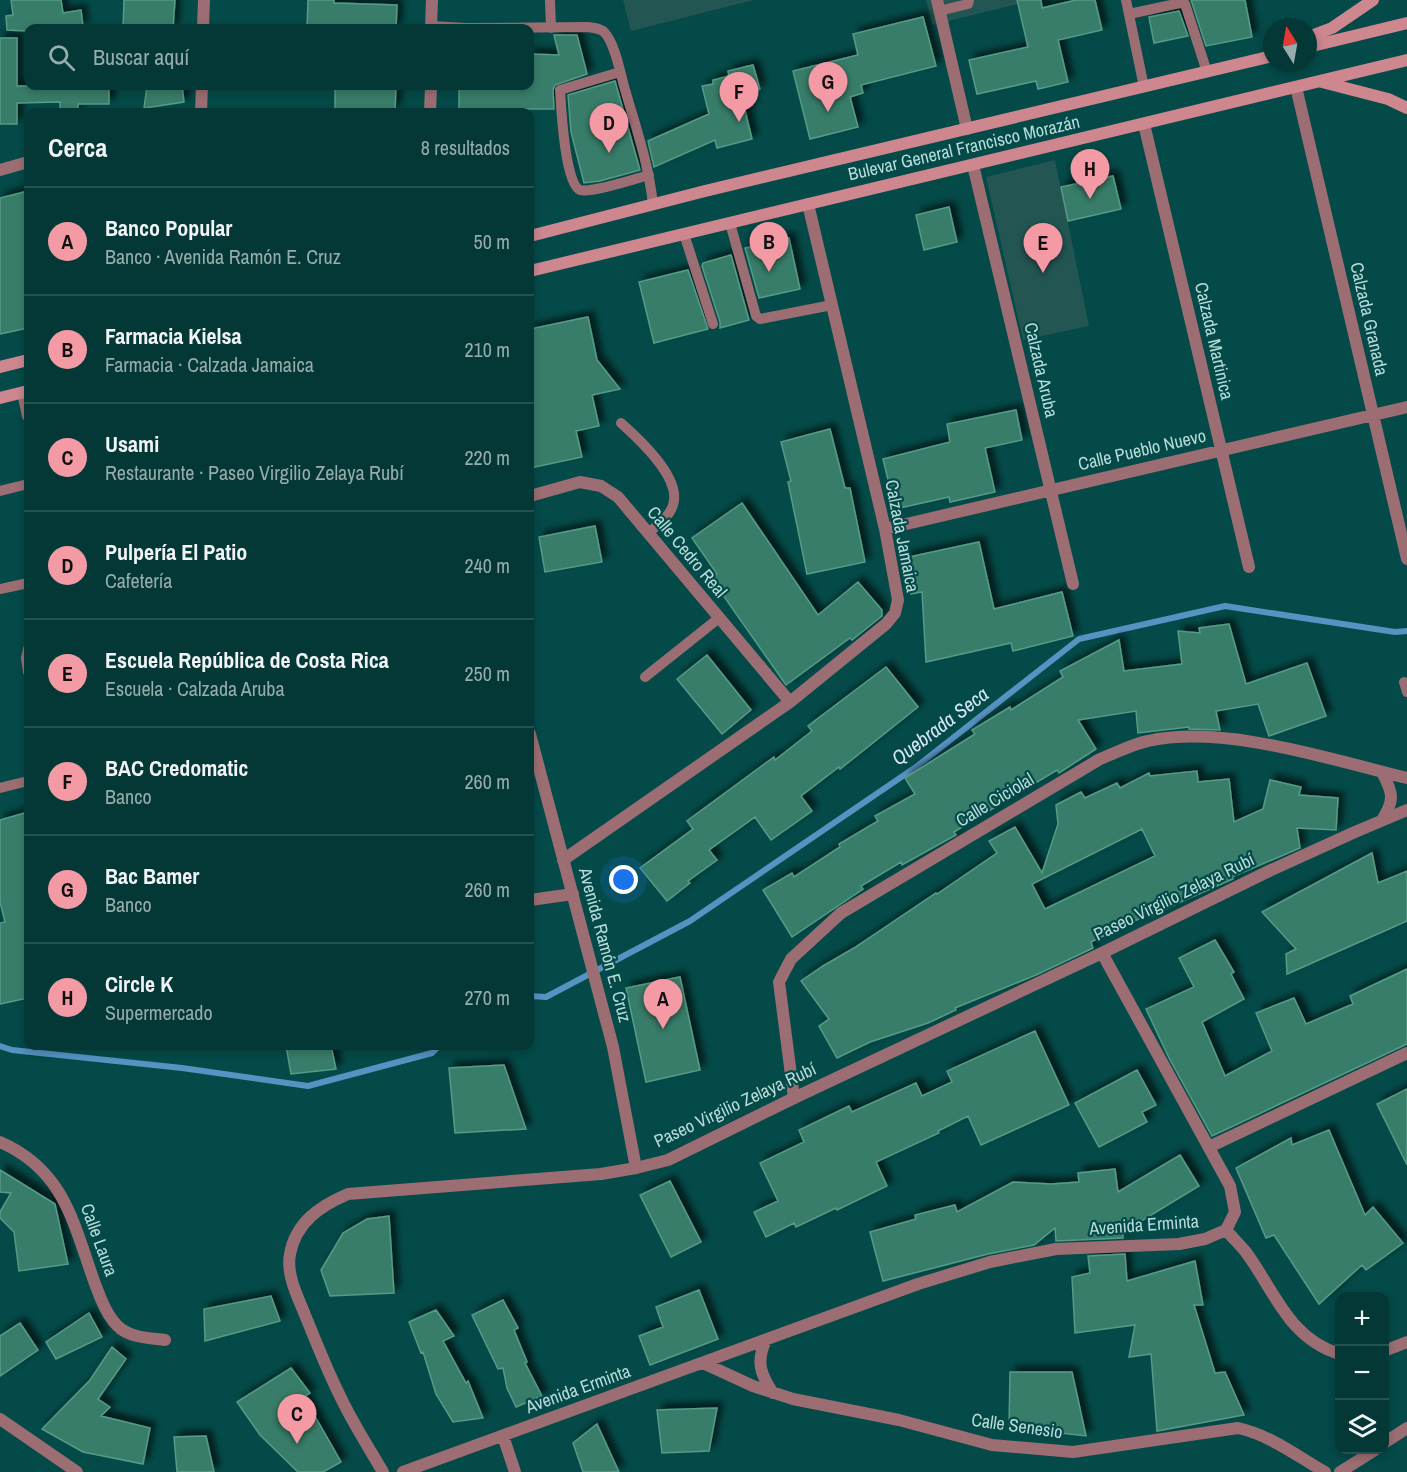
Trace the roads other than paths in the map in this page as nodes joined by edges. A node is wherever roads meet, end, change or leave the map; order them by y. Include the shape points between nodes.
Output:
1 (204, 0) edge
2 (432, 0) edge
3 (550, 0) edge
4 (969, 0) edge
5 (1126, 0) edge
6 (1356, 0) edge
7 (1373, 0) edge
8 (938, 5) edge
9 (1129, 14) junction
10 (203, 24) edge
11 (431, 24) edge
12 (1403, 24) edge
13 (534, 28) edge
14 (551, 28) junction
15 (1332, 28) junction
16 (1317, 34) edge
17 (1317, 45) edge
18 (1263, 55) edge
19 (1263, 58) edge
20 (1407, 60) edge
21 (1240, 64) junction
22 (620, 72) junction
23 (1207, 72) junction
24 (1321, 81) junction
25 (1144, 87) junction
26 (1296, 87) junction
27 (201, 90) edge
28 (430, 90) edge
29 (1388, 99) junction
30 (1407, 102) edge
31 (201, 108) edge
32 (430, 108) edge
33 (1407, 108) edge
34 (1144, 124) junction
35 (967, 129) junction
36 (24, 163) edge
37 (973, 165) junction
38 (0, 170) edge
39 (649, 175) junction
40 (808, 204) junction
41 (653, 205) junction
42 (730, 223) junction
43 (684, 234) junction
44 (534, 235) edge
45 (534, 270) edge
46 (832, 305) junction
47 (713, 324) dead end
48 (24, 361) edge
49 (0, 367) edge
50 (24, 392) edge
51 (0, 398) edge
52 (1407, 407) edge
53 (1373, 415) junction
54 (621, 423) dead end
55 (1221, 450) junction
56 (24, 485) edge
57 (1050, 490) junction
58 (0, 491) edge
59 (534, 495) edge
60 (885, 530) junction
61 (648, 533) junction
62 (1407, 559) edge
63 (1249, 567) dead end
64 (24, 584) edge
65 (1073, 584) dead end
66 (0, 589) edge
67 (719, 618) junction
68 (645, 677) dead end
69 (790, 702) junction
70 (534, 749) edge
71 (1382, 772) junction
72 (1407, 778) edge
73 (24, 781) edge
74 (0, 788) edge
75 (1407, 810) edge
76 (1382, 820) junction
77 (563, 860) junction
78 (573, 894) junction
79 (534, 899) edge
80 (1101, 953) junction
81 (1407, 1053) edge
82 (794, 1098) junction
83 (0, 1142) edge
84 (1209, 1147) junction
85 (636, 1168) junction
86 (1226, 1230) junction
87 (165, 1340) dead end
88 (766, 1340) junction
89 (1407, 1342) edge
90 (1389, 1349) edge
91 (1335, 1352) edge
92 (703, 1363) junction
93 (773, 1393) junction
94 (0, 1419) edge
95 (1407, 1428) edge
96 (503, 1436) junction
97 (1389, 1440) edge
98 (1367, 1454) edge
99 (77, 1472) edge
100 (383, 1472) edge
101 (403, 1472) edge
102 (515, 1472) edge
103 (1325, 1472) edge
104 (1340, 1472) edge

1 - 10 street
2 - 11 street
3 - 14 lane
4 - 8 lane via 968,4
5 - 9 lane
6 - 15 main road
7 - 15 main road
8 - 35 street
9 - 23 lane via 1185,4
9 - 25 lane
12 - 17 main road
13 - 14 lane
14 - 22 lane via 588,27 605,32
15 - 16 main road
18 - 21 main road
19 - 21 main road, Bulevar General Francisco Morazán
20 - 24 main road, Bulevar General Francisco Morazán
21 - 23 main road, Bulevar General Francisco Morazán
22 - 39 lane
22 - 39 lane via 560,90 570,175 581,190
23 - 25 main road, Bulevar General Francisco Morazán
24 - 26 main road, Bulevar General Francisco Morazán
24 - 29 main road
25 - 35 main road, Bulevar General Francisco Morazán
26 - 34 main road, Bulevar General Francisco Morazán
26 - 53 street, Calzada Granada
27 - 31 street
28 - 32 street
29 - 30 main road
29 - 33 main road
34 - 37 main road, Bulevar General Francisco Morazán
34 - 55 street, Calzada Martinica
35 - 41 main road, Bulevar General Francisco Morazán
36 - 38 street
37 - 40 main road, Bulevar General Francisco Morazán
37 - 57 street, Calzada Aruba
39 - 41 lane
40 - 42 main road, Bulevar General Francisco Morazán
40 - 46 street, Calzada Jamaica
41 - 44 main road, Bulevar General Francisco Morazán
42 - 43 main road, Bulevar General Francisco Morazán
42 - 46 lane via 756,316 760,319
43 - 45 main road, Bulevar General Francisco Morazán
43 - 47 lane
46 - 60 street, Calzada Jamaica
48 - 49 main road
50 - 51 main road
52 - 53 street, Calle Pueblo Nuevo
53 - 55 street, Calle Pueblo Nuevo
53 - 62 street, Calzada Granada
54 - 61 lane via 642,441 674,490 674,504
55 - 57 street, Calle Pueblo Nuevo
55 - 63 street, Calzada Martinica
56 - 58 lane
57 - 60 street, Calle Pueblo Nuevo
57 - 65 street, Calzada Aruba
59 - 61 street, Calle Cedro Real via 580,482 601,486 618,497
60 - 69 street, Calzada Jamaica via 898,600 895,613
61 - 67 street, Calle Cedro Real
64 - 66 lane
67 - 68 lane
67 - 69 street, Calle Cedro Real
69 - 77 street, Calzada Jamaica
70 - 77 street, Avenida Ramón E. Cruz
71 - 72 street, Calle Ciciolal
71 - 76 street via 1392,794 1392,803
71 - 82 street, Calle Ciciolal via 1270,745 1200,735 1147,741 1100,759 841,913 791,959 778,981
73 - 74 lane
75 - 76 street, Paseo Virgilio Zelaya Rubí
76 - 80 street, Paseo Virgilio Zelaya Rubí
77 - 78 street, Avenida Ramón E. Cruz
78 - 79 street
78 - 85 street, Avenida Ramón E. Cruz via 613,1047
80 - 82 street, Paseo Virgilio Zelaya Rubí
80 - 84 street, Avenida Erminta
81 - 84 street
82 - 85 street, Paseo Virgilio Zelaya Rubí via 668,1160
83 - 87 street, Calle Laura via 31,1160 64,1197 110,1316 136,1337
84 - 86 street, Avenida Erminta via 1230,1186 1235,1212
85 - 100 street, Paseo Virgilio Zelaya Rubí via 348,1194 308,1217 294,1237 289,1256 290,1276 342,1401
86 - 88 street, Avenida Erminta via 1179,1244 1056,1249 990,1262
86 - 91 street via 1245,1251 1288,1318 1308,1340
88 - 92 street, Avenida Erminta
88 - 93 street via 759,1366
89 - 90 street
92 - 93 street, Calle Senesio
92 - 96 street, Avenida Erminta
93 - 103 street, Calle Senesio via 992,1445 1073,1452 1238,1428 1269,1439
94 - 99 street
95 - 97 street
96 - 101 street, Avenida Erminta
96 - 102 street
98 - 104 street

